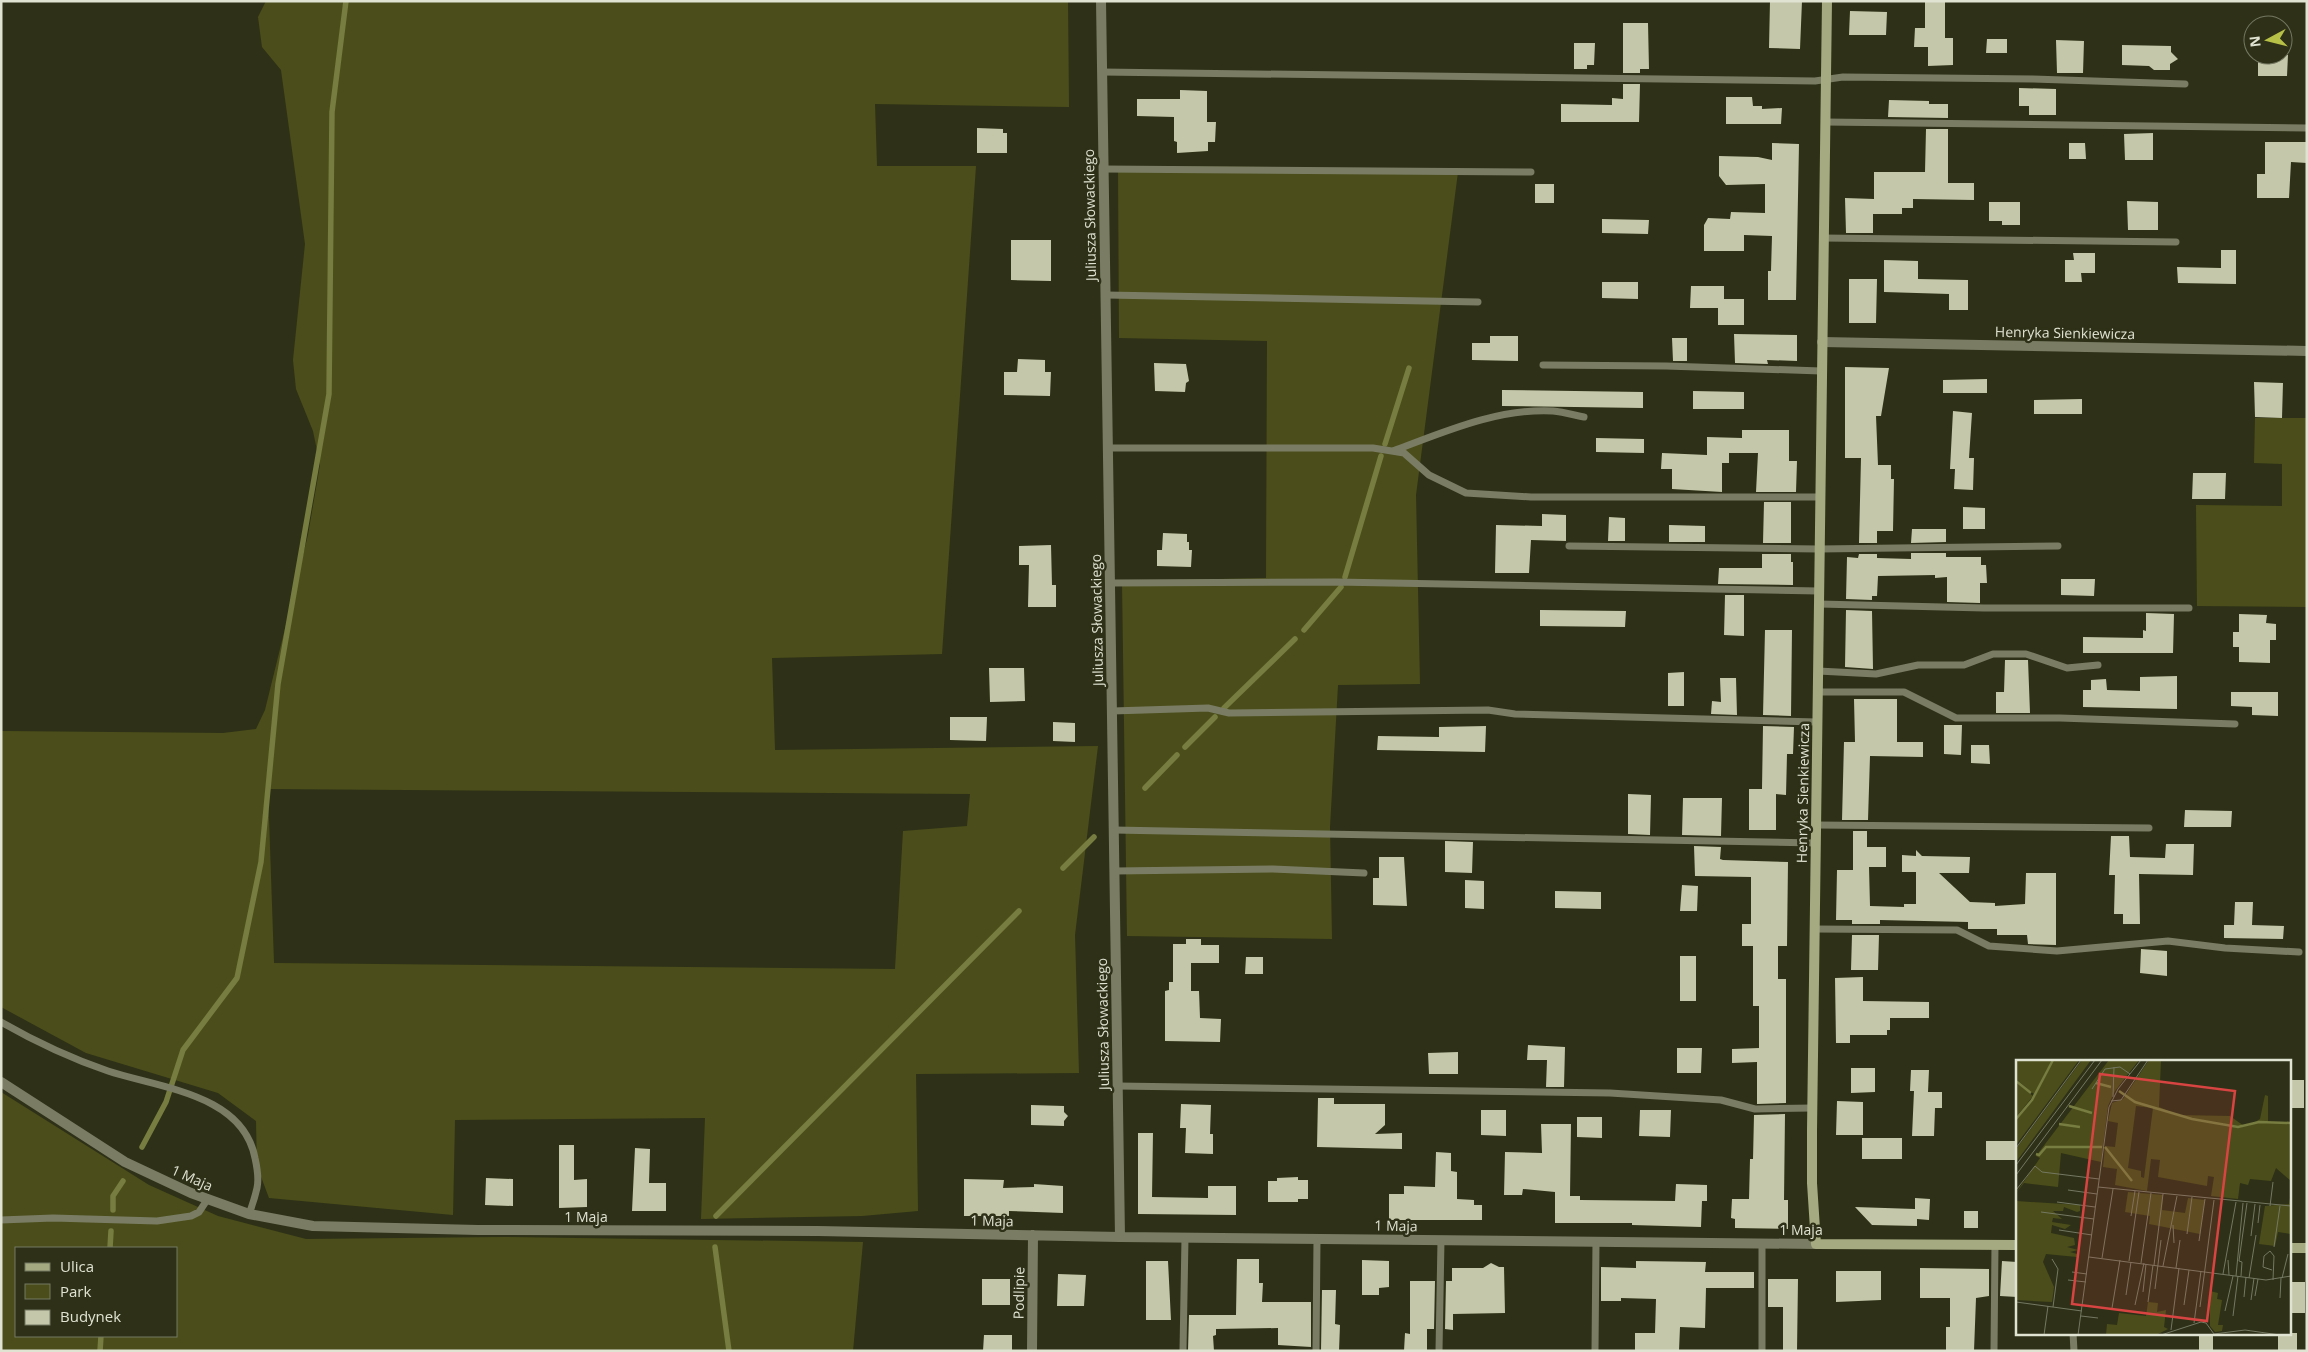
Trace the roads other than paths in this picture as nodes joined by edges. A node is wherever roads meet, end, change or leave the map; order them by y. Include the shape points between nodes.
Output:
1 (1101, 1) edge
2 (1827, 1) edge
3 (1102, 72) junction
4 (1826, 79) junction
5 (2185, 84) dead end
6 (1825, 122) junction
7 (2307, 128) edge
8 (1103, 169) junction
9 (1530, 172) dead end
10 (1823, 238) junction
11 (2176, 242) dead end
12 (1106, 294) junction
13 (1478, 302) dead end
14 (1822, 342) junction
15 (2307, 351) edge
16 (1543, 365) dead end
17 (1821, 371) junction
18 (1584, 417) dead end
19 (1108, 448) junction
20 (1393, 451) junction
21 (1820, 497) junction
22 (1569, 546) dead end
23 (2058, 546) dead end
24 (1819, 549) junction
25 (1110, 582) junction
26 (1819, 592) junction
27 (1819, 604) junction
28 (2189, 608) dead end
29 (2098, 665) dead end
30 (1818, 671) junction
31 (1817, 692) junction
32 (1112, 711) junction
33 (1817, 722) junction
34 (2235, 724) dead end
35 (1817, 825) junction
36 (2149, 828) dead end
37 (1114, 830) junction
38 (1816, 843) junction
39 (1115, 871) junction
40 (1364, 872) dead end
41 (1815, 929) junction
42 (2299, 952) dead end
43 (1, 1022) edge
44 (1, 1082) edge
45 (1118, 1086) junction
46 (1812, 1108) junction
47 (207, 1200) junction
48 (249, 1214) junction
49 (1, 1220) edge
50 (1033, 1235) junction
51 (1120, 1237) junction
52 (1185, 1238) junction
53 (1317, 1239) junction
54 (1441, 1240) junction
55 (1596, 1241) junction
56 (1762, 1244) junction
57 (1816, 1244) junction
58 (1994, 1245) junction
59 (2016, 1245) edge
60 (2290, 1248) edge
61 (2307, 1248) edge
62 (2073, 1334) edge
63 (1032, 1351) edge
64 (1183, 1351) edge
65 (1316, 1351) edge
66 (1439, 1351) edge
67 (1595, 1351) edge
68 (1762, 1351) edge
69 (1994, 1351) edge
70 (2074, 1351) edge

1 - 3 street, Juliusza Słowackiego
2 - 4 street, Henryka Sienkiewicza
3 - 4 lane
3 - 8 street, Juliusza Słowackiego
4 - 5 lane via 2033,79
4 - 6 street, Henryka Sienkiewicza
6 - 7 lane
6 - 10 street, Henryka Sienkiewicza
8 - 9 lane
8 - 12 street, Juliusza Słowackiego
10 - 11 lane
10 - 14 street, Henryka Sienkiewicza
12 - 13 lane
12 - 19 street, Juliusza Słowackiego
14 - 15 street, Henryka Sienkiewicza
14 - 17 street, Henryka Sienkiewicza
16 - 17 lane
17 - 21 street, Henryka Sienkiewicza
18 - 20 lane via 1554,411 1505,413
19 - 20 lane via 1373,448
19 - 25 street, Juliusza Słowackiego
20 - 21 lane via 1404,453 1429,475 1466,493 1531,497
21 - 24 street, Henryka Sienkiewicza
22 - 24 lane
23 - 24 lane
24 - 26 street, Henryka Sienkiewicza
25 - 26 lane via 1336,582
25 - 32 street, Juliusza Słowackiego
26 - 27 street, Henryka Sienkiewicza
27 - 28 lane
27 - 30 street, Henryka Sienkiewicza
29 - 30 lane via 2067,668 2026,654 1992,654 1964,666 1918,665 1876,674
30 - 31 street, Henryka Sienkiewicza
31 - 33 street, Henryka Sienkiewicza
31 - 34 lane via 1904,692 1956,718
32 - 33 lane via 1208,708 1229,713 1488,710 1515,714
32 - 37 street, Juliusza Słowackiego
33 - 35 street, Henryka Sienkiewicza
35 - 36 lane
35 - 38 street, Henryka Sienkiewicza
37 - 38 lane
37 - 39 street, Juliusza Słowackiego
38 - 41 street, Henryka Sienkiewicza
39 - 40 lane via 1273,868
39 - 45 street, Juliusza Słowackiego
41 - 42 lane via 1957,930 1988,946 2057,951 2168,941
41 - 46 street, Henryka Sienkiewicza
43 - 48 lane via 66,1056 202,1098 235,1118 252,1141 257,1166 257,1187
44 - 47 street, 1 Maja via 125,1162
45 - 46 lane via 1610,1093 1721,1100 1755,1109
45 - 51 street, Juliusza Słowackiego
46 - 57 street, Henryka Sienkiewicza
47 - 48 street, 1 Maja
47 - 49 lane via 199,1212 191,1216 157,1221
48 - 50 street, 1 Maja via 313,1226
50 - 51 street, 1 Maja
50 - 63 street, Podlipie
51 - 52 street, 1 Maja
52 - 53 street, 1 Maja
52 - 64 lane
53 - 54 street, 1 Maja
53 - 65 lane
54 - 55 street, 1 Maja
54 - 66 lane
55 - 56 street, 1 Maja
55 - 67 lane
56 - 57 street, 1 Maja
56 - 68 lane
57 - 58 street, 1 Maja
58 - 59 street, 1 Maja
58 - 69 lane
60 - 61 street
62 - 70 lane

